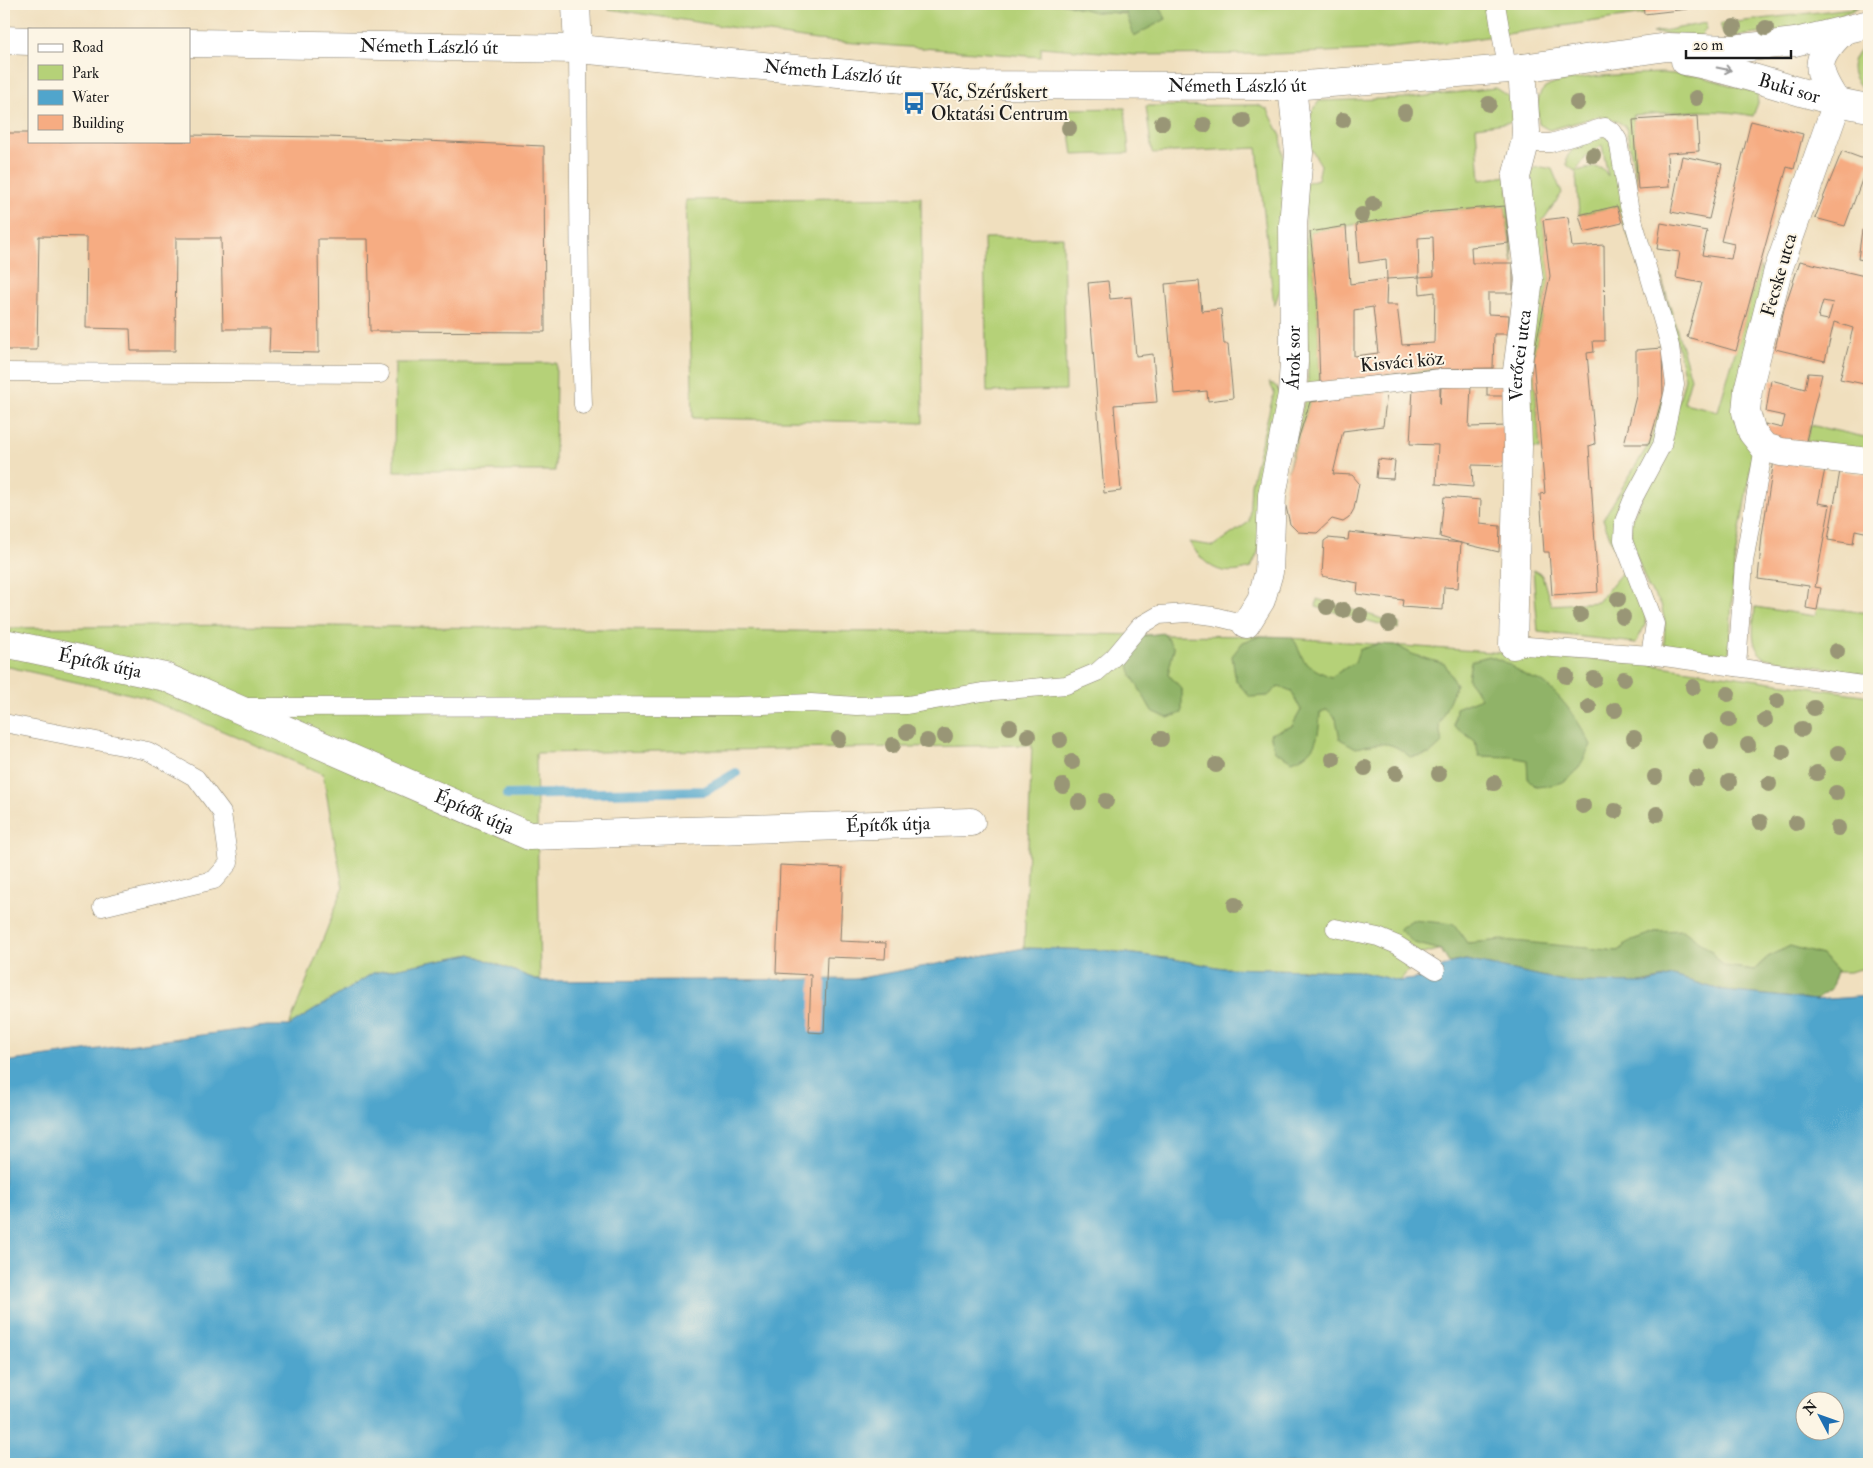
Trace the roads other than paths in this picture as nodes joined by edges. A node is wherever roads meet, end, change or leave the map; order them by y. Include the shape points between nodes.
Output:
1 (576, 4) edge
2 (1496, 4) edge
3 (1869, 24) edge
4 (1842, 32) junction
5 (4, 40) edge
6 (28, 40) edge
7 (190, 43) edge
8 (578, 49) junction
9 (1624, 54) junction
10 (1514, 68) junction
11 (1292, 86) junction
12 (1837, 103) junction
13 (1869, 108) edge
14 (1525, 143) junction
15 (4, 372) edge
16 (380, 374) dead end
17 (1516, 378) junction
18 (1292, 394) junction
19 (583, 405) dead end
20 (1764, 447) junction
21 (1869, 462) edge
22 (1246, 624) joint
23 (4, 643) edge
24 (1513, 645) joint
25 (1650, 655) junction
26 (1736, 667) junction
27 (1869, 686) edge
28 (235, 707) junction
29 (4, 723) edge
30 (971, 822) dead end
31 (102, 907) dead end
32 (1335, 928) dead end
33 (1436, 970) dead end

1 - 8 street
2 - 10 lane
3 - 4 street, Buki sor
4 - 9 street, Buki sor via 1795,42 1741,48 1667,47
4 - 12 street, Buki sor via 1826,48 1820,63 1822,80
5 - 6 street
7 - 8 street, Németh László út
8 - 11 street, Németh László út via 969,85
8 - 19 lane
9 - 10 street, Buki sor
9 -> 12 street, Buki sor via 1735,71
10 - 11 street, Németh László út
10 - 14 street, Verőcei utca
11 - 18 street, Árok sor via 1299,153 1293,225
12 - 13 street, Buki sor
12 - 20 street, Fecske utca via 1778,270 1748,390 1746,412 1752,432
14 - 17 street, Verőcei utca via 1516,177 1529,280
14 - 25 lane via 1551,143 1605,127 1614,132 1629,206 1670,346 1675,385 1662,445 1624,521 1623,540 1655,624
15 - 16 lane
17 - 18 lane, Kisváci köz via 1442,378
17 - 24 street, Verőcei utca via 1518,447
18 - 22 street, Árok sor via 1272,495 1269,572 1262,600
20 - 21 street via 1781,452
20 - 26 lane via 1744,562
22 - 28 lane via 1187,613 1159,616 1140,626 1097,672 1066,685 982,692 907,705
23 - 28 street, Építők útja via 165,677
24 - 25 lane
25 - 26 lane
26 - 27 lane
28 - 30 street, Építők útja via 529,836
29 - 31 lane via 148,751 196,778 222,814 229,863 214,880
32 - 33 lane via 1378,937

